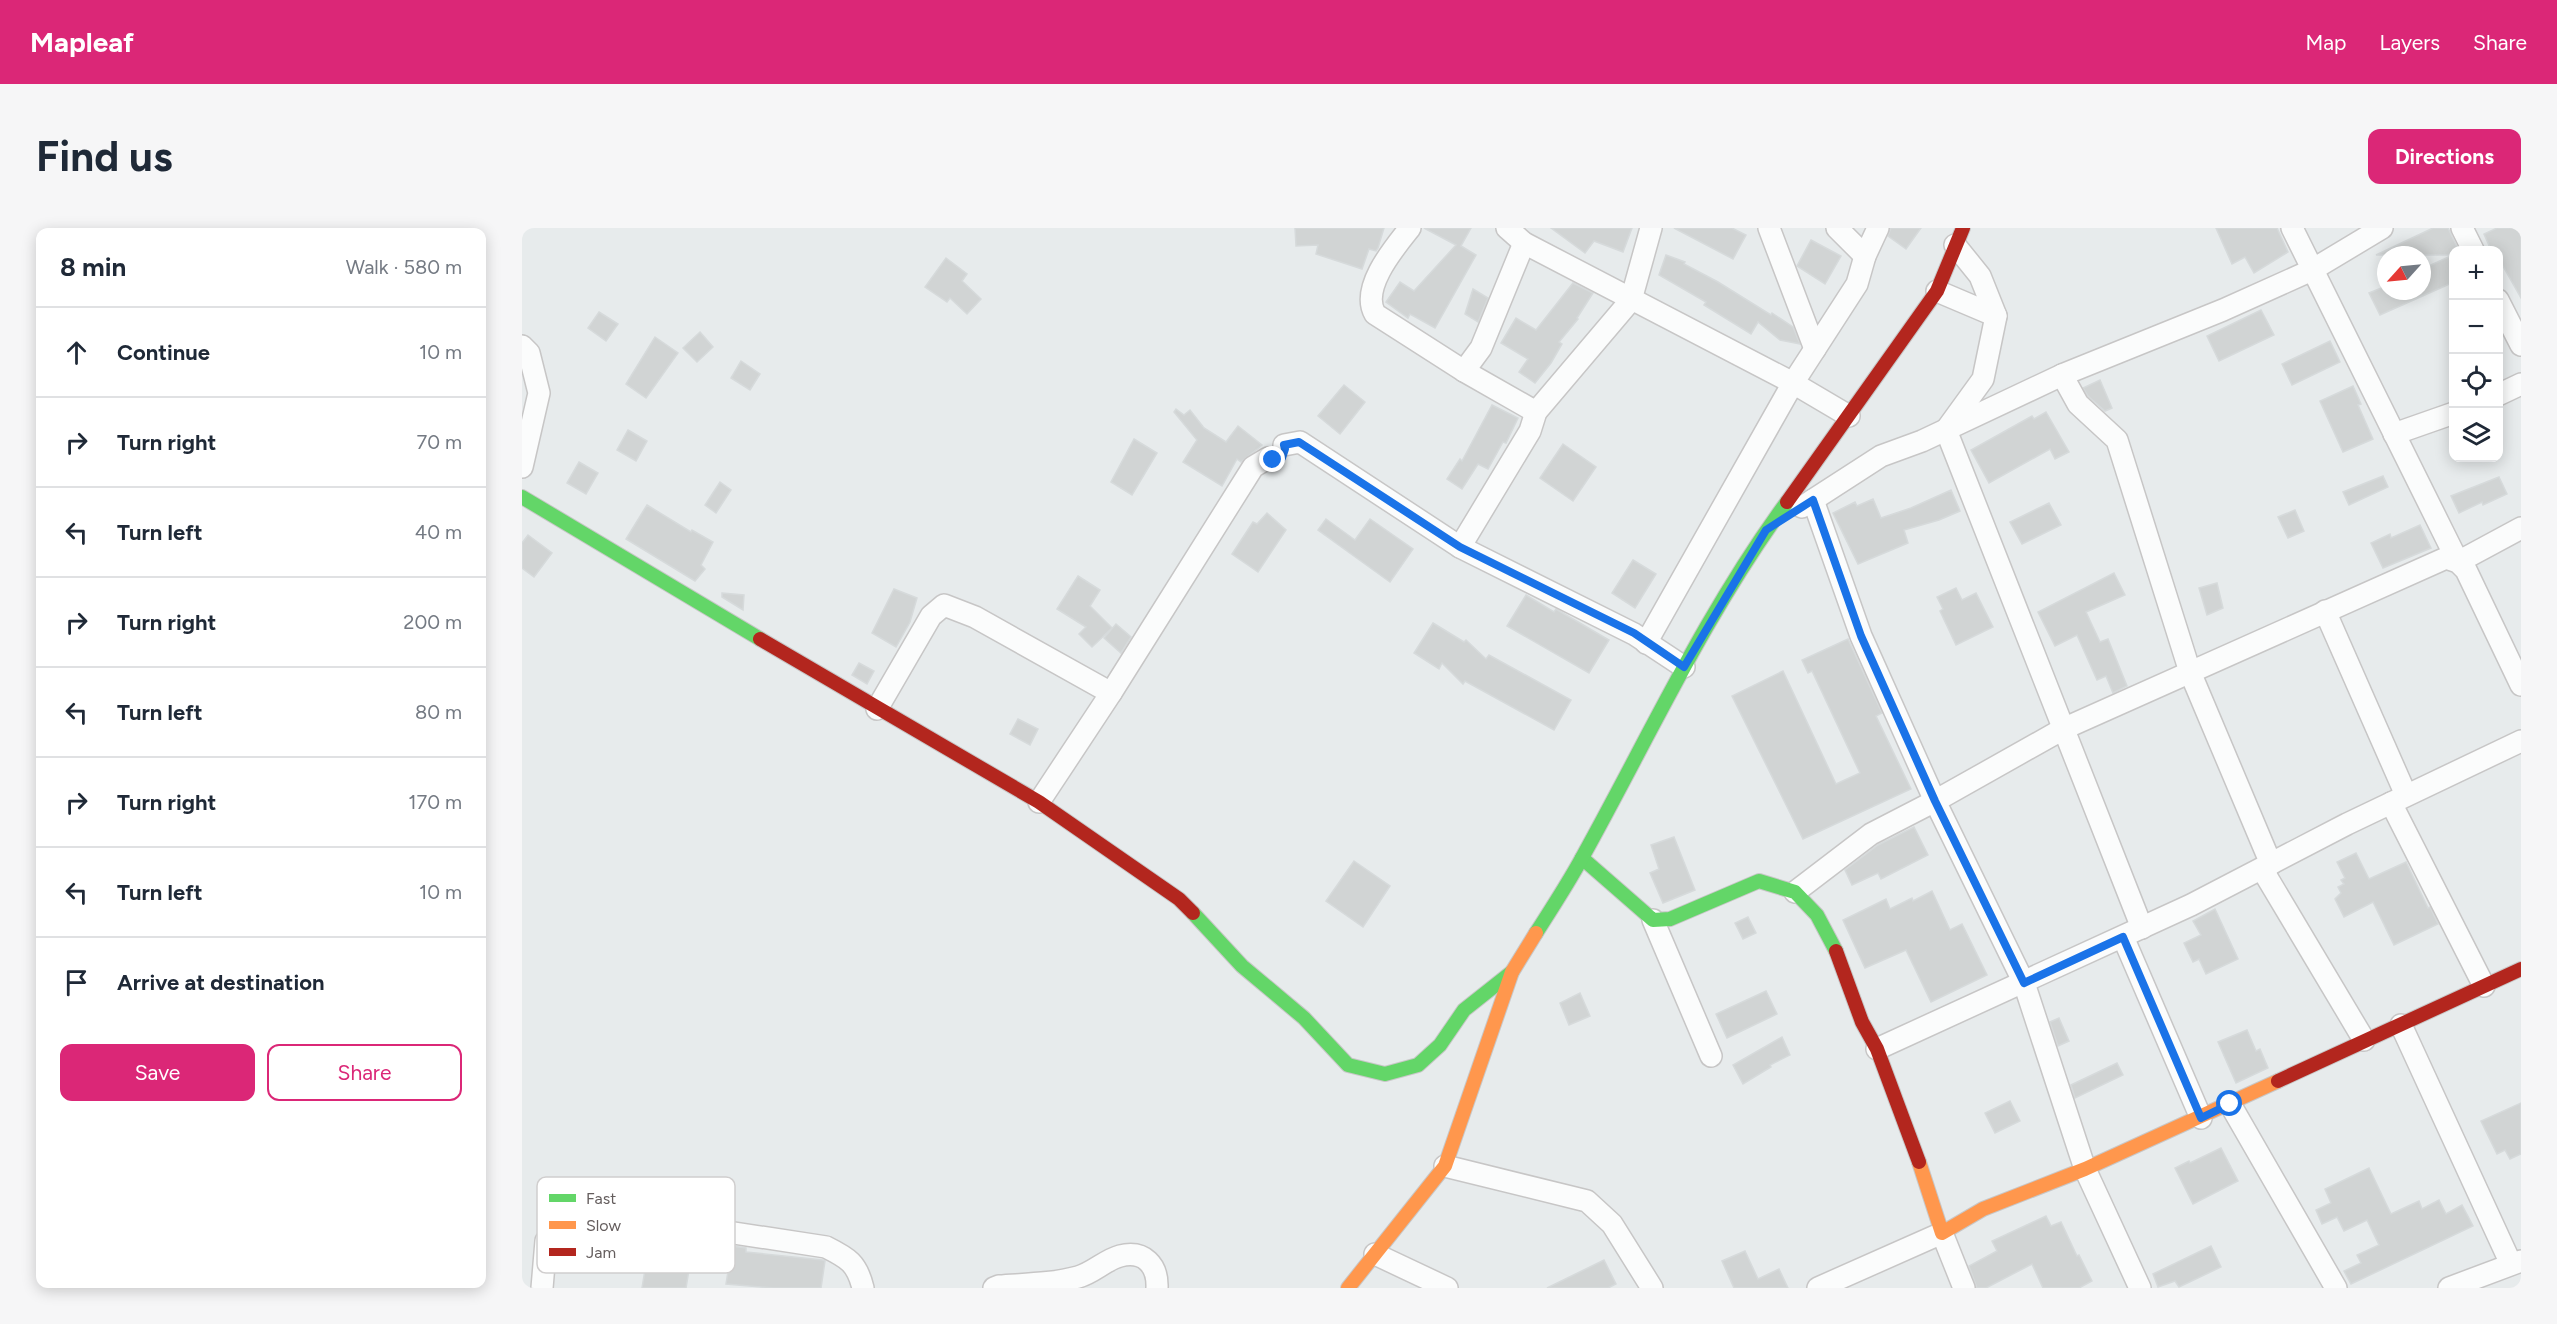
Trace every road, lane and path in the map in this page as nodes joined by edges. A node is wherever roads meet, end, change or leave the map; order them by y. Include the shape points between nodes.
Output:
1 (1410, 228) edge
2 (1507, 228) edge
3 (1652, 228) edge
4 (1769, 228) edge
5 (1837, 228) edge
6 (1878, 228) edge
7 (2292, 228) edge
8 (2382, 228) edge
9 (2462, 228) edge
10 (1959, 236) edge
11 (1524, 243) junction
12 (2471, 246) edge
13 (1865, 256) junction
14 (2312, 270) junction
15 (1937, 291) junction
16 (1631, 300) junction
17 (2503, 308) edge
18 (1996, 316) junction
19 (2521, 345) edge
20 (522, 346) edge
21 (1815, 349) junction
22 (1464, 371) junction
23 (2062, 375) junction
24 (1793, 383) junction
25 (2521, 384) edge
26 (2503, 393) edge
27 (1536, 412) junction
28 (2449, 415) edge
29 (1849, 416) junction
30 (1946, 430) junction
31 (2394, 434) junction
32 (522, 467) edge
33 (522, 497) edge
34 (1813, 500) junction
35 (2521, 528) edge
36 (1766, 530) junction
37 (1460, 547) junction
38 (2458, 562) junction
39 (2325, 611) junction
40 (1646, 643) junction
41 (1684, 667) junction
42 (2190, 672) junction
43 (2521, 685) edge
44 (1111, 693) junction
45 (877, 709) junction
46 (2063, 729) junction
47 (2521, 741) edge
48 (2399, 799) junction
49 (1935, 801) junction
50 (1039, 802) junction
51 (1582, 858) junction
52 (2266, 867) junction
53 (1795, 892) junction
54 (1653, 920) junction
55 (2132, 933) junction
56 (2521, 969) edge
57 (1512, 972) junction
58 (2024, 983) junction
59 (2484, 986) junction
60 (2400, 1025) junction
61 (2364, 1040) junction
62 (1877, 1049) junction
63 (1711, 1056) dead end
64 (2230, 1104) junction
65 (2201, 1118) junction
66 (1445, 1166) junction
67 (2085, 1169) junction
68 (735, 1233) edge
69 (1942, 1233) junction
70 (1375, 1254) junction
71 (2516, 1262) edge
72 (543, 1273) edge
73 (542, 1288) edge
74 (863, 1288) edge
75 (994, 1288) edge
76 (1157, 1288) edge
77 (1348, 1288) edge
78 (1447, 1288) edge
79 (1652, 1288) edge
80 (1818, 1288) edge
81 (1964, 1288) edge
82 (2140, 1288) edge
83 (2336, 1288) edge
84 (2449, 1288) edge

1 - 22 street via 1385,260 1374,286 1371,308
2 - 11 street
3 - 16 street
4 - 21 street
5 - 13 street
6 - 13 street
7 - 14 street
8 - 14 street
9 - 12 street
10 - 15 street
10 - 18 street
11 - 16 street
11 - 22 street via 1481,348
13 - 21 street via 1857,284
14 - 23 street
14 - 31 street
15 - 18 street
15 - 29 street
16 - 24 street
16 - 27 street
17 - 19 street
18 - 30 street via 1983,379
20 - 32 street via 530,352 539,393
21 - 24 street
22 - 27 street
23 - 30 street
23 - 42 street via 2078,404 2117,440
24 - 29 street
24 - 40 street
25 - 26 street
27 - 37 street via 1530,431
28 - 31 street
29 - 36 street
30 - 34 street via 1881,456
30 - 46 street
31 - 38 street
33 - 45 street
34 - 36 street
34 - 49 street via 1861,636
35 - 38 street
36 - 41 street
37 - 40 street via 1590,610
37 - 44 street via 1299,442 1253,466
38 - 39 street via 2446,558 2427,564
38 - 43 street via 2466,570
39 - 42 street
39 - 48 street
40 - 41 street
41 - 51 street
42 - 46 street
42 - 52 street
44 - 45 street via 975,617 944,606 930,616
44 - 50 street
45 - 50 street
46 - 49 street
46 - 55 street
47 - 48 street
48 - 52 street
48 - 59 street
49 - 53 street via 1870,834
49 - 58 street
50 - 57 street via 1179,899 1242,966 1304,1018 1348,1065 1385,1074 1418,1065 1440,1045 1464,1010
51 - 54 street
51 - 57 street
52 - 55 street
52 - 61 street
53 - 54 street via 1759,881 1670,919
53 - 62 street via 1817,915 1834,945 1862,1022
54 - 63 street
55 - 58 street
55 - 65 street
56 - 59 street
57 - 66 street
58 - 62 street
58 - 67 street
59 - 60 street
60 - 61 street
60 - 71 street
61 - 64 street
62 - 69 street
64 - 65 street
64 - 83 street
65 - 67 street
66 - 70 street
66 - 79 street via 1587,1201 1612,1224
67 - 69 street via 1983,1209
67 - 82 street
68 - 74 street via 826,1247 849,1258
69 - 80 street
69 - 81 street
70 - 77 street
70 - 78 street
71 - 84 street
72 - 73 street
75 - 76 street via 1081,1277 1120,1256 1141,1256 1153,1265

